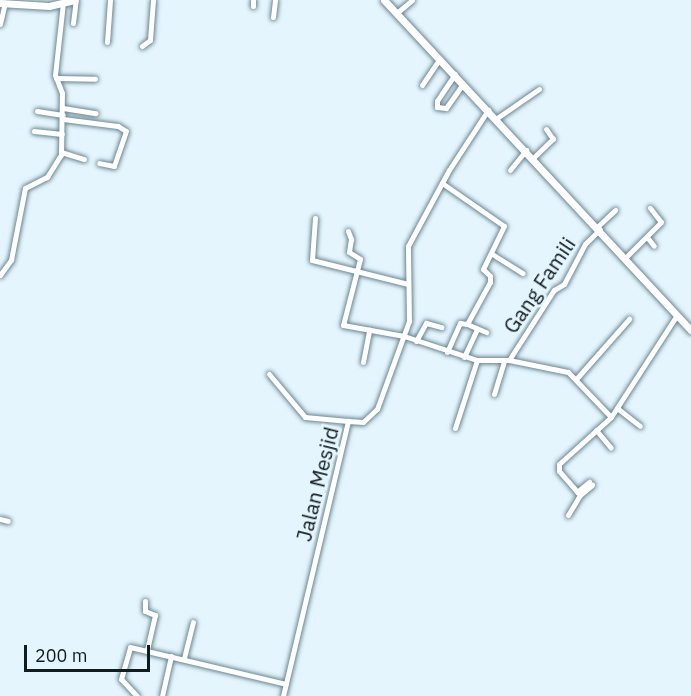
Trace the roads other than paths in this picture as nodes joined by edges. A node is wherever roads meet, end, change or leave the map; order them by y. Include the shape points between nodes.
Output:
1 (75, 0) edge
2 (110, 0) edge
3 (153, 0) edge
4 (275, 0) edge
5 (384, 0) edge
6 (412, 0) edge
7 (2, 2) edge
8 (47, 3) edge
9 (63, 3) junction
10 (399, 11) junction
11 (273, 17) dead end
12 (73, 23) dead end
13 (0, 24) edge
14 (107, 42) dead end
15 (142, 46) dead end
16 (440, 58) junction
17 (455, 74) junction
18 (56, 78) junction
19 (95, 79) dead end
20 (463, 84) junction
21 (422, 85) dead end
22 (539, 88) dead end
23 (489, 109) junction
24 (37, 111) dead end
25 (96, 113) dead end
26 (63, 114) junction
27 (497, 118) junction
28 (546, 129) dead end
29 (34, 131) dead end
30 (62, 134) junction
31 (526, 150) junction
32 (61, 153) junction
33 (533, 158) junction
34 (84, 159) dead end
35 (99, 163) dead end
36 (510, 170) dead end
37 (442, 183) junction
38 (650, 208) dead end
39 (615, 210) dead end
40 (315, 218) dead end
41 (598, 228) junction
42 (348, 231) dead end
43 (647, 237) junction
44 (654, 246) dead end
45 (492, 254) junction
46 (625, 258) junction
47 (357, 272) junction
48 (522, 273) dead end
49 (0, 275) edge
50 (408, 284) junction
51 (677, 315) junction
52 (629, 319) dead end
53 (466, 324) junction
54 (441, 327) dead end
55 (477, 329) junction
56 (369, 330) junction
57 (691, 330) edge
58 (486, 332) dead end
59 (404, 336) junction
60 (416, 341) junction
61 (447, 351) junction
62 (464, 357) junction
63 (477, 360) junction
64 (506, 361) junction
65 (363, 362) dead end
66 (269, 374) dead end
67 (577, 378) junction
68 (494, 394) dead end
69 (617, 408) junction
70 (611, 417) junction
71 (348, 421) junction
72 (640, 426) dead end
73 (455, 428) dead end
74 (596, 430) junction
75 (611, 448) dead end
76 (591, 484) dead end
77 (579, 493) junction
78 (568, 515) dead end
79 (0, 519) edge
80 (8, 521) dead end
81 (146, 601) dead end
82 (193, 622) dead end
83 (147, 650) junction
84 (171, 656) junction
85 (184, 658) junction
86 (286, 684) junction
87 (137, 696) edge
88 (162, 696) edge
89 (283, 696) edge

1 - 9 street
1 - 12 street
2 - 14 street
3 - 15 street via 150,40
4 - 11 street
5 - 10 street
6 - 10 street
7 - 8 street
7 - 13 street
8 - 9 street
9 - 18 street
10 - 16 street
16 - 17 street
16 - 21 street
17 - 20 street
17 - 20 street via 437,107 446,108
18 - 19 street
18 - 26 street
20 - 23 street
22 - 27 street
23 - 27 street
23 - 37 street, Jalan Mesjid
24 - 26 street
25 - 26 street
26 - 30 street
26 - 35 street via 126,130 114,166
27 - 31 street
28 - 33 street via 553,139
29 - 30 street
30 - 32 street
31 - 33 street
31 - 36 street
32 - 34 street
32 - 49 street via 47,177 25,188 11,260
33 - 41 street
37 - 45 street via 504,224
37 - 50 street, Jalan Mesjid via 408,246
38 - 43 street via 661,222
39 - 41 street, Gang Famili
40 - 47 street via 311,259
41 - 46 street
41 - 64 street, Gang Famili via 564,284 554,290
42 - 47 street via 349,252 359,257
43 - 44 street
43 - 46 street
45 - 48 street
45 - 53 street via 483,268 490,282
46 - 51 street
47 - 50 street
47 - 56 street via 343,325
50 - 59 street, Jalan Mesjid via 411,312
51 - 57 street
51 - 69 street
52 - 67 street
53 - 55 street
53 - 61 street via 460,323
54 - 60 street via 427,322
55 - 58 street
55 - 62 street
56 - 59 street
56 - 65 street
59 - 60 street
59 - 71 street, Jalan Mesjid via 377,409 363,422
60 - 61 street
61 - 62 street
62 - 63 street
63 - 64 street
63 - 73 street
64 - 67 street via 564,371
64 - 68 street, Gang Famili
66 - 71 street via 305,417
67 - 70 street
69 - 70 street
69 - 72 street
70 - 74 street
71 - 86 street, Jalan Mesjid
74 - 75 street
74 - 77 street via 559,466
76 - 77 street
77 - 78 street
79 - 80 street
81 - 83 street via 145,610 155,614
82 - 85 street
83 - 84 street
83 - 87 street via 129,648 122,679
84 - 85 street
84 - 88 street
85 - 86 street
86 - 89 street, Jalan Mesjid

